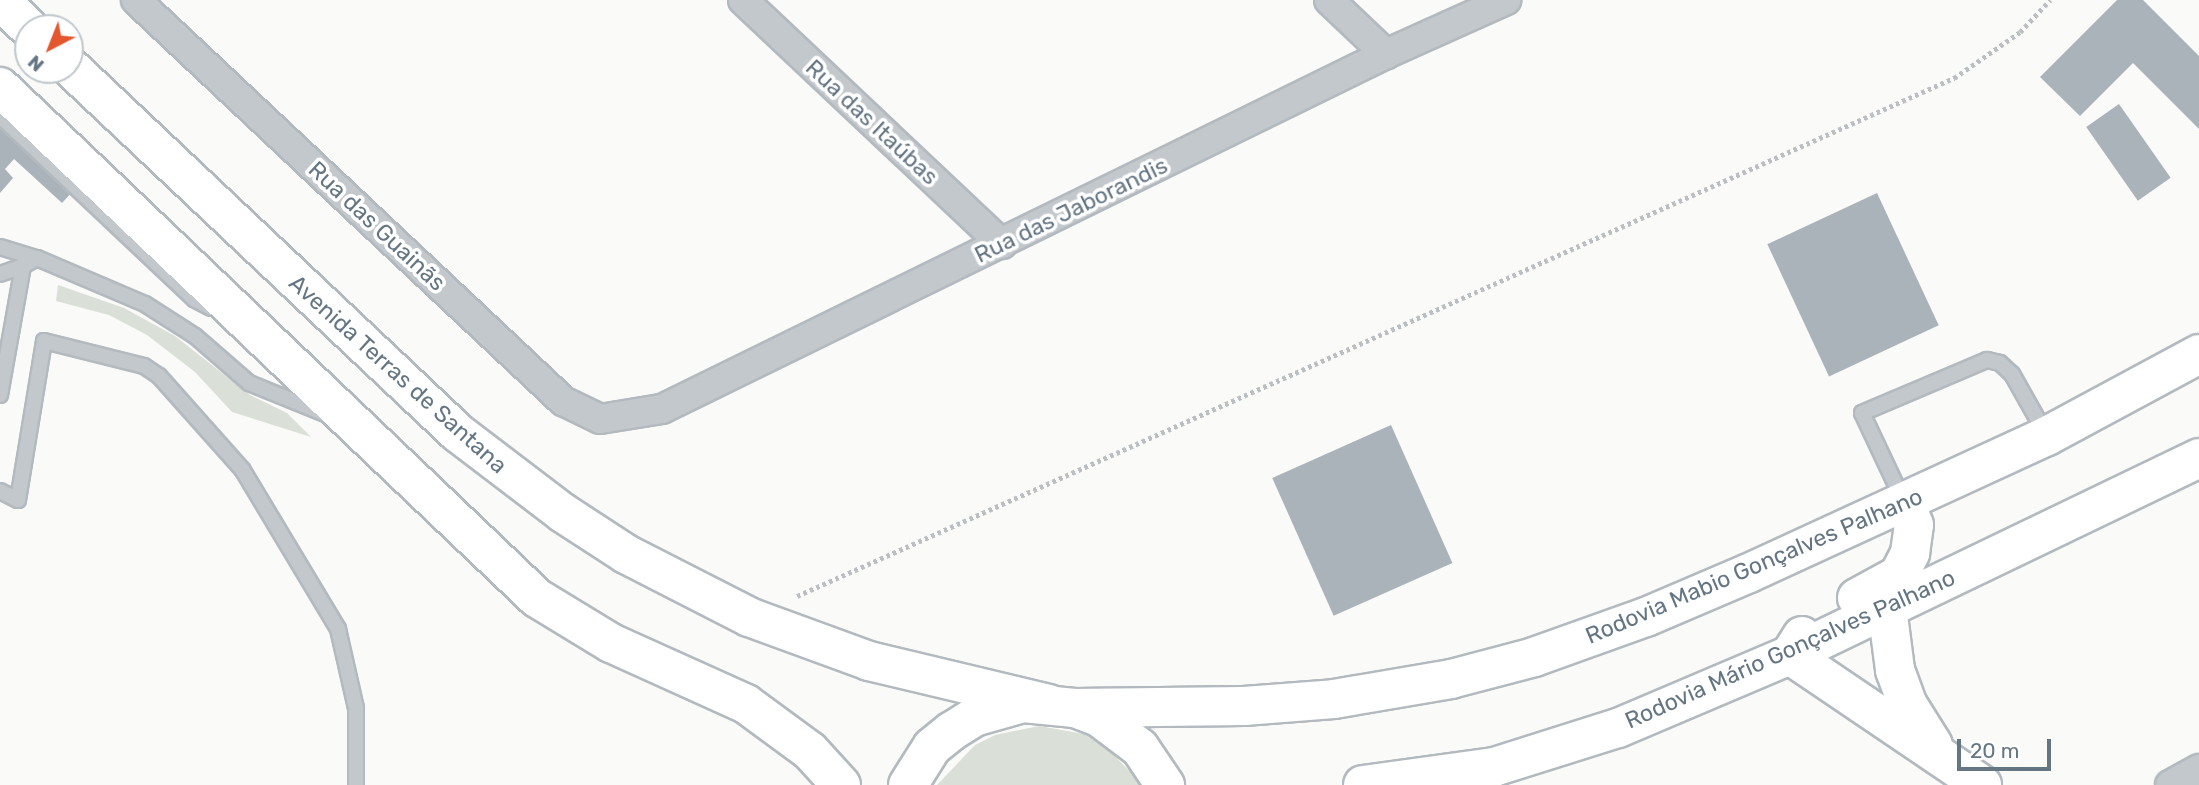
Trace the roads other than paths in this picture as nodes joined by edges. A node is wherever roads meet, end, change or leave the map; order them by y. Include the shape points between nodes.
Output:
1 (0, 0) edge
2 (136, 0) edge
3 (743, 0) edge
4 (1329, 0) edge
5 (1506, 0) edge
6 (14, 14) edge
7 (1386, 54) junction
8 (84, 80) edge
9 (0, 87) edge
10 (0, 116) edge
11 (1002, 244) junction
12 (0, 247) edge
13 (37, 258) junction
14 (23, 266) junction
15 (0, 274) edge
16 (251, 328) junction
17 (2199, 332) edge
18 (2199, 354) edge
19 (2133, 393) junction
20 (0, 395) edge
21 (634, 416) joint
22 (349, 421) junction
23 (2047, 436) junction
24 (2199, 458) edge
25 (0, 491) edge
26 (1904, 502) junction
27 (1887, 608) junction
28 (1790, 655) junction
29 (1062, 706) junction
30 (1939, 756) junction
31 (2199, 769) edge
32 (356, 785) edge
33 (841, 785) edge
34 (908, 785) edge
35 (1165, 785) edge
36 (1363, 785) edge
37 (1982, 785) edge
38 (2170, 785) edge

1 - 6 street
2 - 21 street, Rua das Guainãs via 563,401 600,419
3 - 11 street, Rua das Itaúbas
4 - 7 street
5 - 7 street, Rua das Jaborandis
7 - 11 street, Rua das Jaborandis
8 - 29 street, Avenida Terras de Santana via 361,344 492,461 626,554 749,617 869,661
9 - 16 street
10 - 16 lane via 194,299
11 - 21 street, Rua das Jaborandis via 662,409
12 - 13 lane
13 - 14 lane
13 - 22 lane via 145,304 195,336 262,391
14 - 15 lane
14 - 20 lane
16 - 22 street
17 - 19 street
18 - 19 street, Rodovia Mabio Gonçalves Palhano
19 - 23 street, Rodovia Mabio Gonçalves Palhano
22 - 33 street via 537,598 611,643 746,704 810,751
23 - 26 street, Rodovia Mabio Gonçalves Palhano
23 - 26 lane via 2012,374 2000,363 1987,360 1862,413
24 - 27 street, Rodovia Mário Gonçalves Palhano
25 - 32 lane via 19,500 44,341 144,366 159,376 242,469 338,629 356,708
26 - 28 street via 1914,526 1910,553 1899,575 1818,621
26 - 29 street, Rodovia Mabio Gonçalves Palhano via 1646,617 1534,657 1451,679 1334,699 1244,706
27 - 28 street, Rodovia Mário Gonçalves Palhano
27 - 30 street via 1895,670 1908,705
28 - 30 street
28 - 36 street, Rodovia Mário Gonçalves Palhano via 1618,728 1533,756 1494,767
29 - 34 street via 1023,704 974,717 932,747
29 - 35 street via 1121,730 1140,748
30 - 37 street
31 - 38 street

